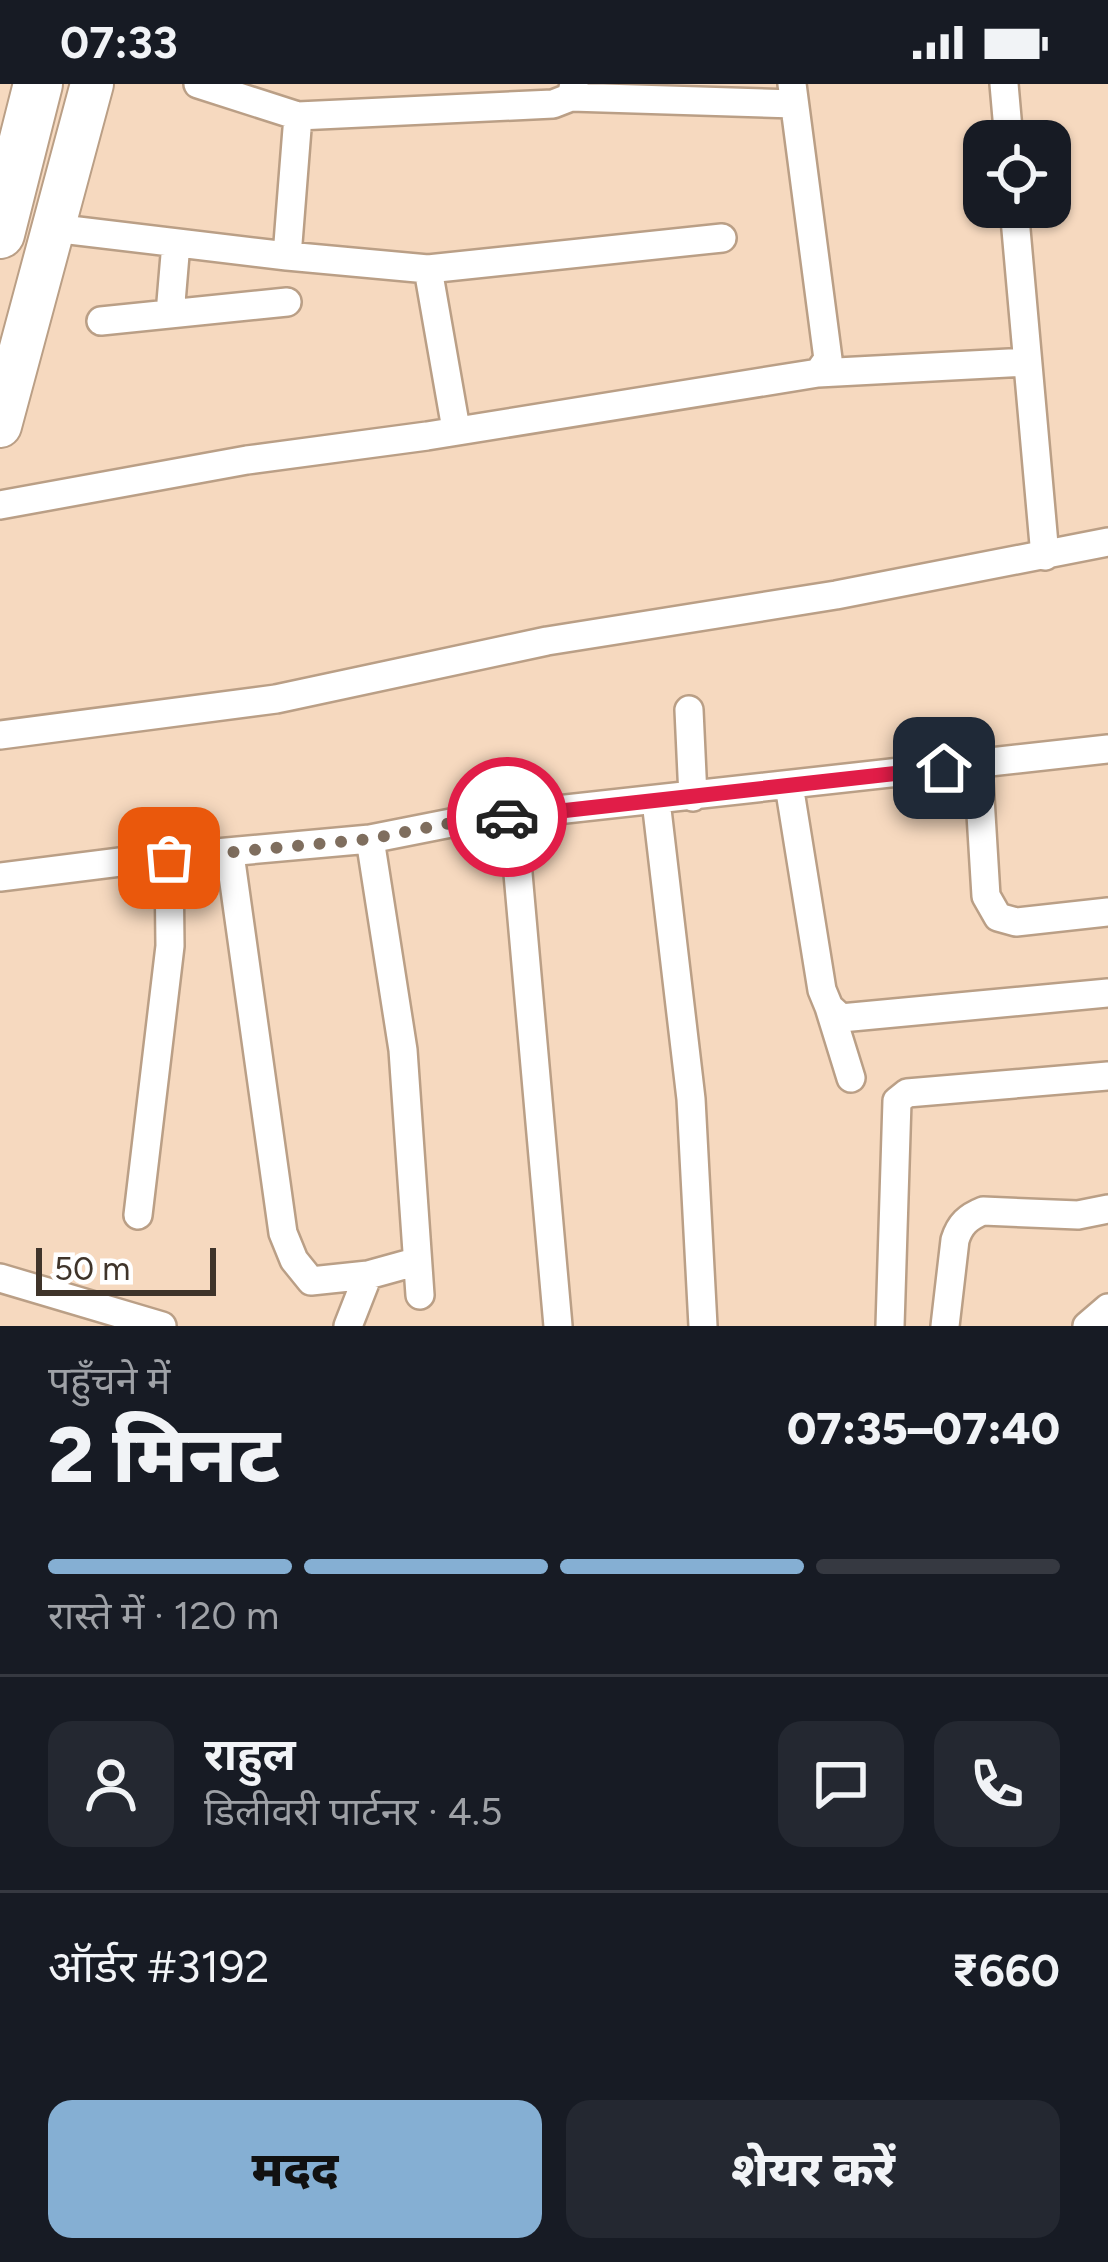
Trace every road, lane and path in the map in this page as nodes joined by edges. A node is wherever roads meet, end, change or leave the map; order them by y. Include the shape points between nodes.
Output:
1 (38, 84) edge
2 (92, 84) edge
3 (198, 84) edge
4 (1004, 84) edge
5 (572, 90) edge
6 (793, 94) edge
7 (298, 116) junction
8 (1007, 120) edge
9 (53, 228) junction
10 (1016, 228) edge
11 (0, 234) edge
12 (722, 238) dead end
13 (176, 243) junction
14 (286, 256) junction
15 (428, 269) junction
16 (287, 302) dead end
17 (170, 314) junction
18 (101, 321) dead end
19 (1027, 362) junction
20 (818, 373) junction
21 (0, 426) edge
22 (456, 429) junction
23 (0, 505) edge
24 (1108, 542) edge
25 (1045, 556) junction
26 (689, 710) dead end
27 (0, 735) edge
28 (1108, 749) edge
29 (978, 765) junction
30 (789, 784) junction
31 (694, 796) junction
32 (656, 802) junction
33 (513, 817) junction
34 (370, 839) junction
35 (230, 854) junction
36 (169, 858) junction
37 (0, 877) edge
38 (1108, 912) edge
39 (1108, 993) edge
40 (829, 1007) junction
41 (1108, 1076) edge
42 (851, 1078) dead end
43 (1108, 1209) edge
44 (138, 1215) dead end
45 (415, 1262) junction
46 (368, 1275) junction
47 (0, 1278) edge
48 (421, 1295) dead end
49 (1108, 1308) edge
50 (162, 1326) edge
51 (348, 1326) edge
52 (558, 1326) edge
53 (703, 1326) edge
54 (890, 1326) edge
55 (945, 1326) edge
56 (1087, 1326) edge

1 - 11 highway
2 - 9 main road
3 - 7 street
4 - 8 street
5 - 6 street
5 - 7 street via 553,104
6 - 20 street via 828,359
7 - 14 street
9 - 13 street
9 - 21 main road
10 - 19 street
12 - 15 street
13 - 14 street
13 - 17 street
14 - 15 street
15 - 22 street
16 - 17 street
17 - 18 street
19 - 20 street
19 - 25 street
20 - 22 street
22 - 23 street
24 - 25 street
25 - 27 street via 547,641 276,699
26 - 31 street
28 - 29 street
29 - 30 street
29 - 38 street via 986,896 998,916 1016,922
30 - 31 street
30 - 40 street
31 - 32 street
32 - 33 street
32 - 53 street via 692,1099
33 - 34 street
33 - 52 street
34 - 35 street
34 - 45 street via 403,1050
35 - 36 street
35 - 46 street via 283,1233 311,1281
36 - 37 street
36 - 44 street via 170,946
39 - 40 street via 841,1018
40 - 42 street
41 - 54 street via 907,1093 897,1101
43 - 55 street via 973,1215 956,1240
45 - 46 street
45 - 48 street
46 - 51 street
47 - 50 street
49 - 56 street

